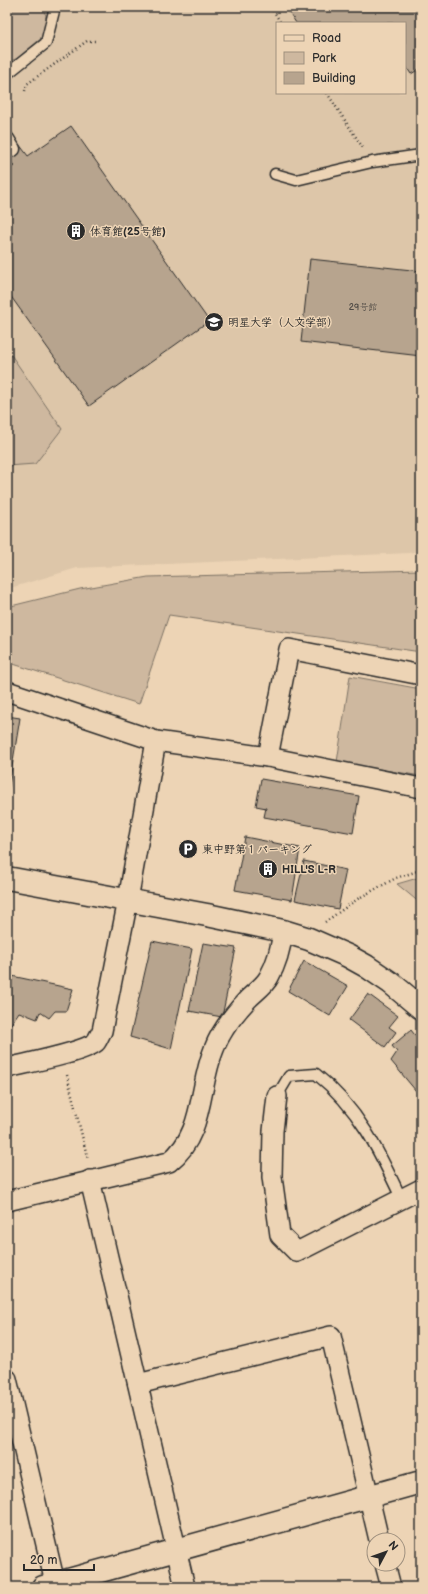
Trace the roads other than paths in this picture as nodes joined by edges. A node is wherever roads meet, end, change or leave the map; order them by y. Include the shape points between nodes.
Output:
1 (55, 7) edge
2 (7, 74) edge
3 (421, 155) edge
4 (275, 174) dead end
5 (421, 675) edge
6 (7, 691) edge
7 (156, 741) junction
8 (268, 757) junction
9 (421, 788) edge
10 (7, 878) edge
11 (128, 900) junction
12 (283, 931) junction
13 (421, 1008) edge
14 (7, 1068) edge
15 (277, 1096) joint
16 (90, 1180) junction
17 (421, 1189) edge
18 (402, 1200) junction
19 (7, 1201) edge
20 (7, 1379) edge
21 (138, 1384) junction
22 (421, 1482) edge
23 (368, 1497) junction
24 (377, 1532) edge
25 (176, 1550) junction
26 (388, 1572) edge
27 (51, 1586) edge
28 (185, 1587) edge
29 (391, 1587) edge

1 - 2 lane via 46,43
3 - 4 lane via 372,162 296,180
5 - 8 street via 289,649
6 - 7 street
7 - 8 street
7 - 11 street
8 - 9 street
10 - 11 street
11 - 12 street
11 - 14 street via 102,1031 96,1041 61,1055
12 - 13 street via 348,956 391,983
12 - 16 street via 280,950 269,978 228,1023 214,1049 195,1123 179,1154 169,1162
15 - 18 lane via 289,1076 316,1074 334,1088 364,1126
15 - 18 street via 272,1177 280,1235 297,1252
16 - 19 street
16 - 21 street
17 - 18 street
20 - 27 street
21 - 23 street via 331,1336
21 - 25 street
22 - 23 street
23 - 24 street
23 - 25 street
25 - 27 street
25 - 28 street
26 - 29 street

